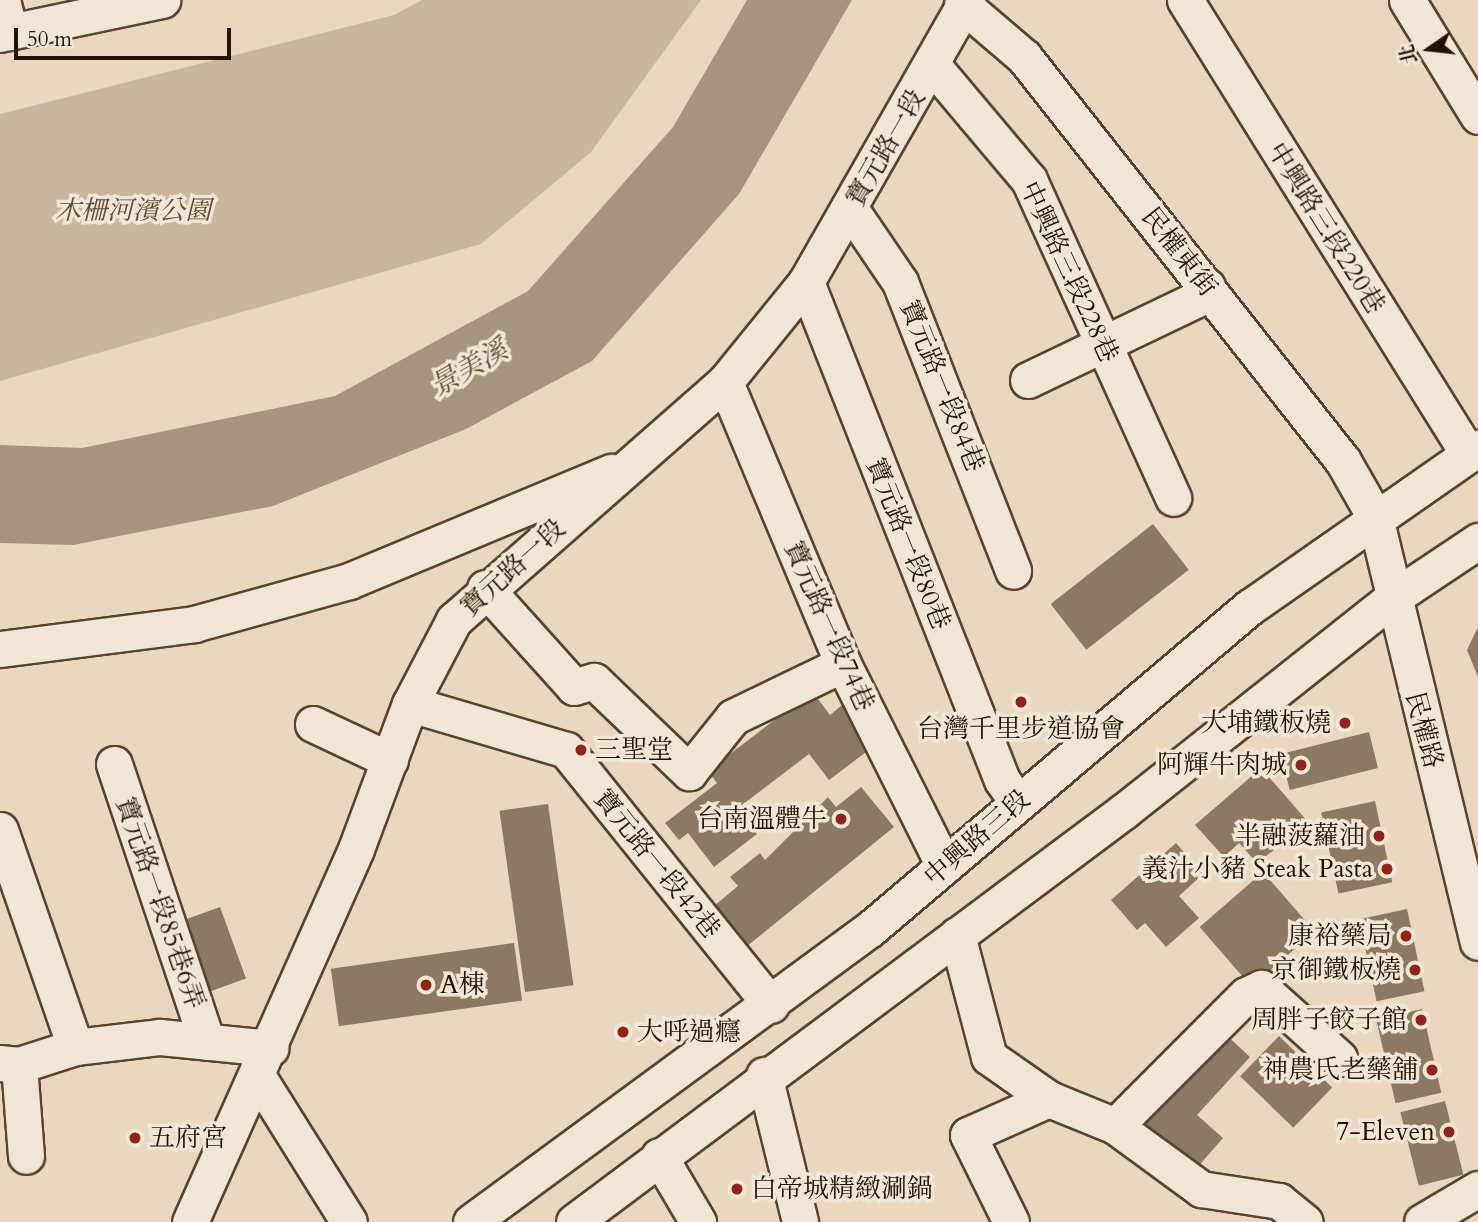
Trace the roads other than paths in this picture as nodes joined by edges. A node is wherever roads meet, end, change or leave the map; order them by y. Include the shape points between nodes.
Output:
1 (163, 0) edge
2 (1185, 0) edge
3 (1408, 0) edge
4 (964, 1) edge
5 (4, 22) edge
6 (933, 66) junction
7 (1478, 116) edge
8 (851, 211) junction
9 (806, 282) junction
10 (1207, 287) junction
11 (1102, 343) junction
12 (1028, 380) dead end
13 (725, 382) junction
14 (1473, 452) edge
15 (637, 462) junction
16 (1173, 498) dead end
17 (1375, 517) junction
18 (1478, 541) edge
19 (1013, 571) dead end
20 (485, 588) junction
21 (1394, 597) junction
22 (0, 649) edge
23 (844, 664) junction
24 (410, 705) junction
25 (313, 724) dead end
26 (390, 760) junction
27 (114, 764) dead end
28 (1018, 803) junction
29 (0, 830) edge
30 (943, 866) junction
31 (957, 935) junction
32 (1478, 942) edge
33 (771, 1006) junction
34 (207, 1042) junction
35 (75, 1047) junction
36 (1339, 1058) dead end
37 (264, 1063) junction
38 (9, 1064) edge
39 (764, 1075) junction
40 (1049, 1099) junction
41 (1115, 1126) junction
42 (26, 1156) dead end
43 (659, 1156) junction
44 (1478, 1189) edge
45 (190, 1222) edge
46 (349, 1222) edge
47 (471, 1222) edge
48 (574, 1222) edge
49 (698, 1222) edge
50 (800, 1222) edge
51 (1011, 1222) edge
52 (1305, 1222) edge
53 (1422, 1222) edge

1 - 5 street
2 - 14 street, 中興路三段220巷
3 - 7 street
4 - 6 street, 寶元路一段
4 - 10 street, 民權東街 via 1024,57
6 - 8 street, 寶元路一段
6 - 11 street, 中興路三段228巷 via 1029,180
8 - 9 street, 寶元路一段
8 - 19 street, 寶元路一段84巷 via 900,282
9 - 13 street, 寶元路一段
9 - 28 street, 寶元路一段80巷 via 996,767
10 - 11 street via 1197,299
10 - 17 street, 民權東街 via 1343,461
11 - 12 street
11 - 16 street, 中興路三段228巷
13 - 15 street, 寶元路一段
13 - 23 street, 寶元路一段74巷
14 - 17 street, 中興路三段
15 - 20 street, 寶元路一段
15 - 22 street via 349,581 194,624
17 - 21 street, 民權路
17 - 28 street, 中興路三段 via 1250,607
18 - 21 street
20 - 23 street via 574,687 594,681 689,772 733,718
20 - 24 street, 寶元路一段 via 454,621
21 - 31 street
21 - 32 street, 民權路
23 - 30 street, 寶元路一段74巷
24 - 26 street, 寶元路一段
24 - 33 street, 寶元路一段42巷 via 566,750
25 - 26 street
26 - 37 street, 寶元路一段
27 - 34 street, 寶元路一段85巷6弄
28 - 30 street, 中興路三段
29 - 35 street
30 - 33 street, 中興路三段
31 - 39 street
31 - 40 street via 989,1057
33 - 47 street, 中興路三段
34 - 35 street via 160,1037
34 - 37 street
35 - 38 street
36 - 41 street via 1261,988 1246,995
37 - 45 street, 寶元路一段
37 - 46 street
38 - 42 street
39 - 43 street
39 - 50 street
40 - 41 street
40 - 51 street via 968,1135
41 - 52 street via 1200,1189 1279,1201
43 - 48 street
43 - 49 street
44 - 53 street

